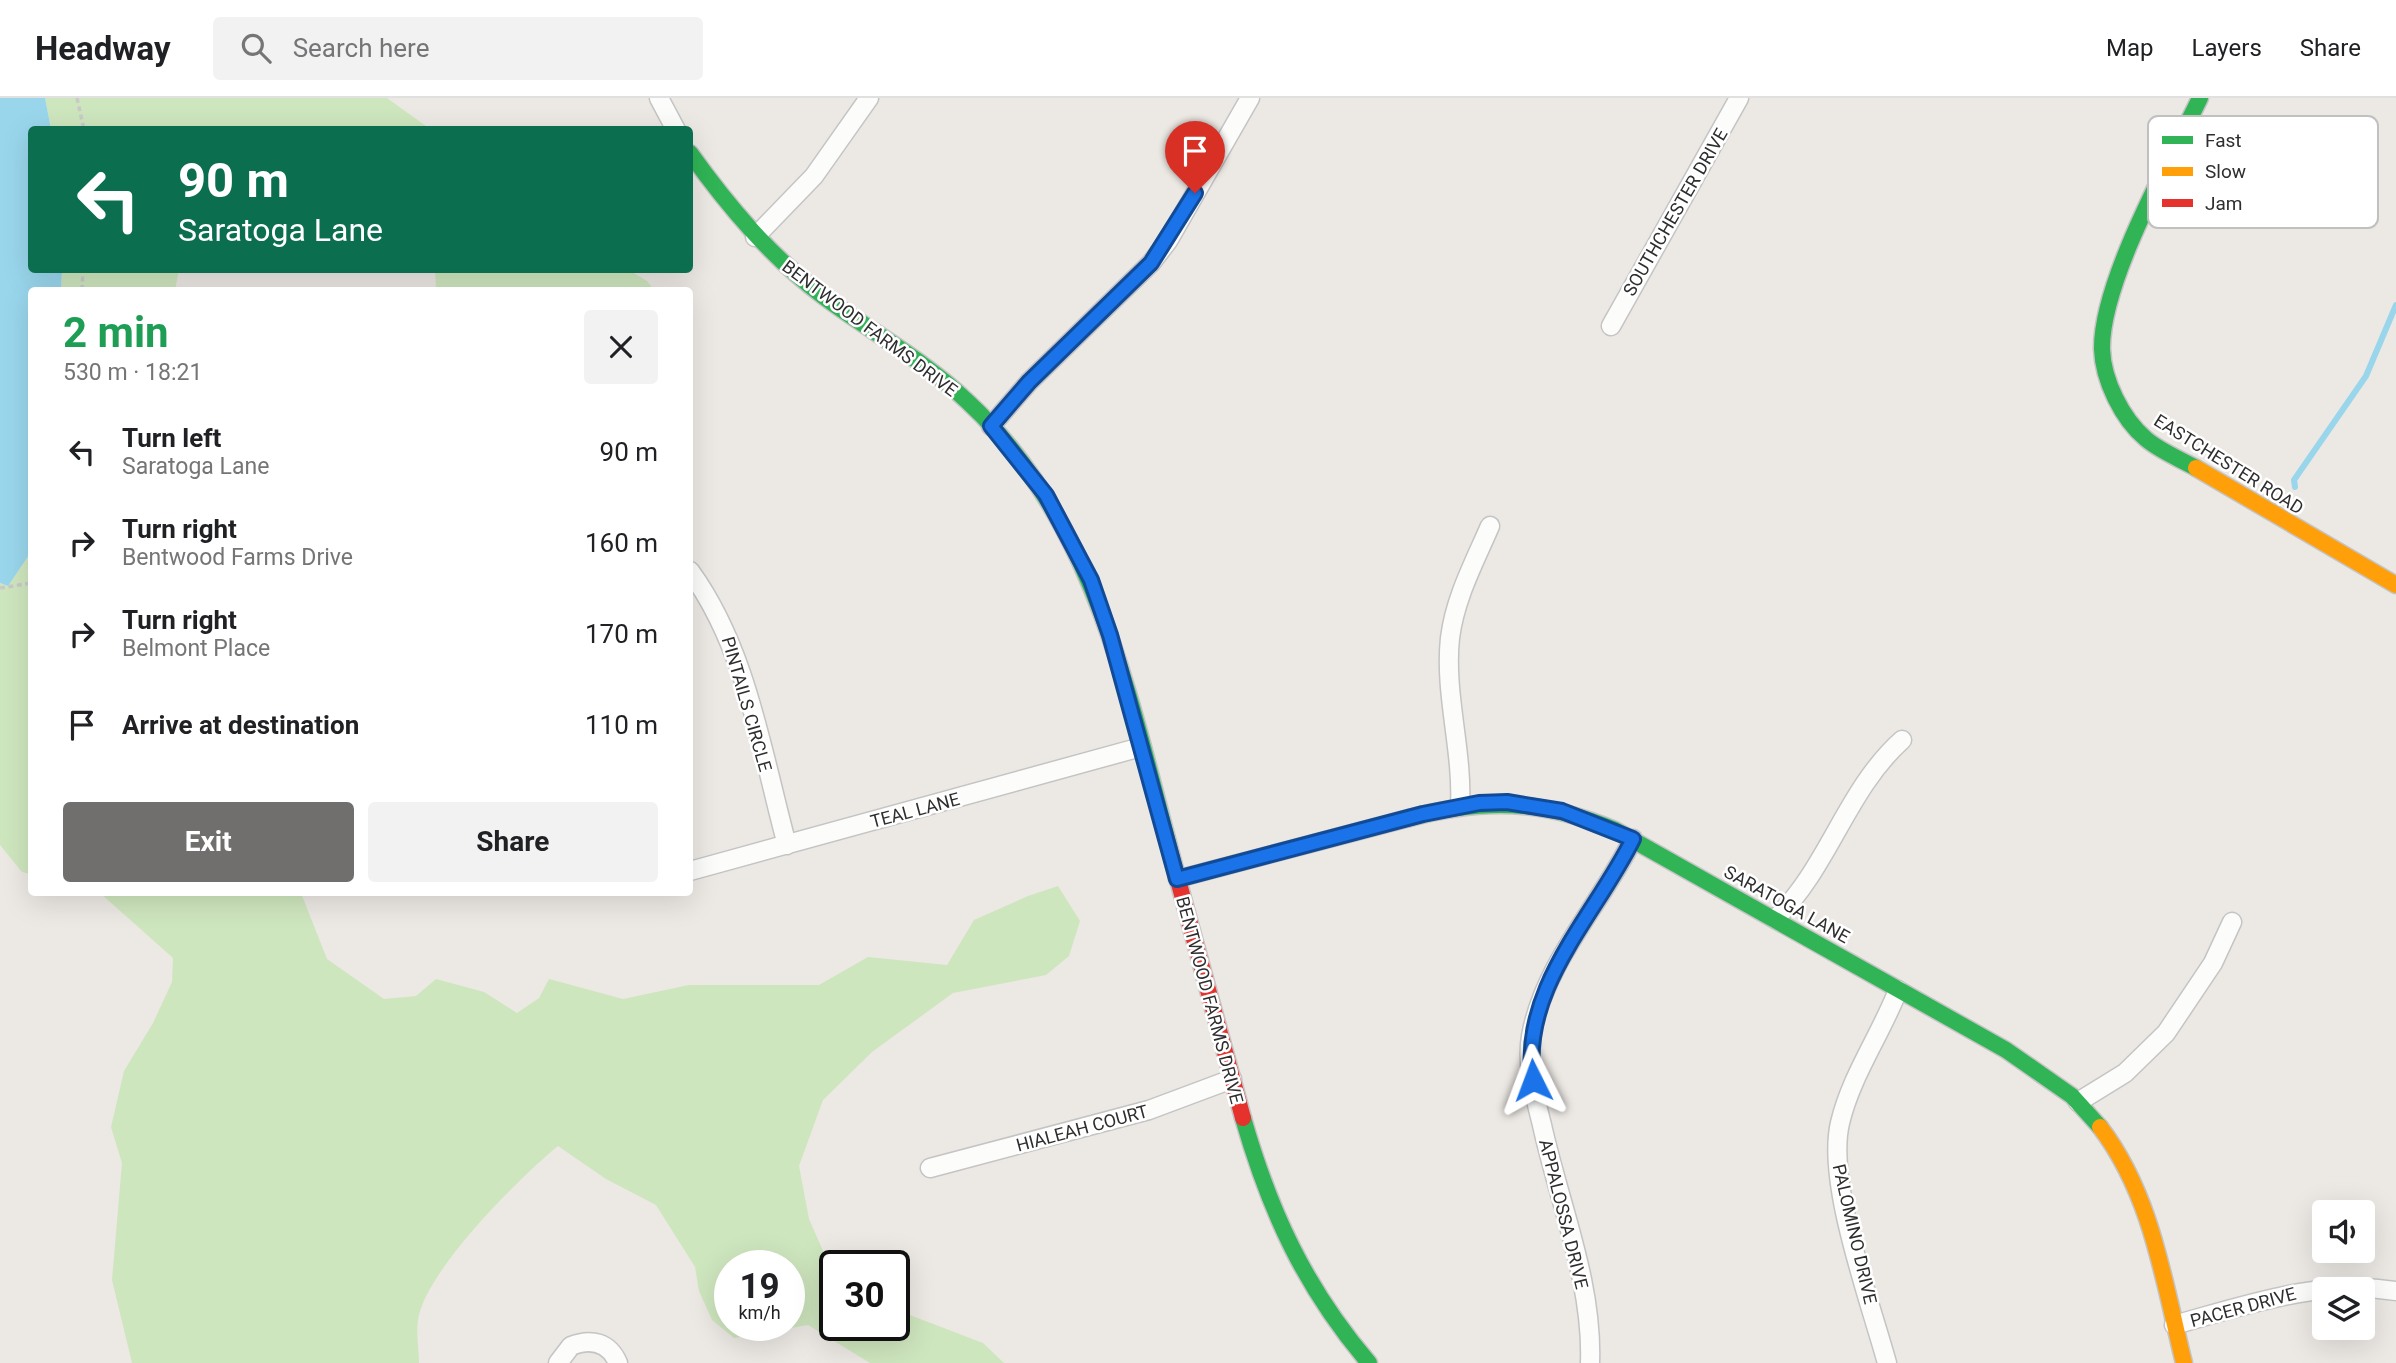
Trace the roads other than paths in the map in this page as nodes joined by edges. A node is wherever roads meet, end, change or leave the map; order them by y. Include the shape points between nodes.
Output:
1 (659, 98) edge
2 (869, 98) edge
3 (1250, 98) edge
4 (1740, 98) edge
5 (2200, 98) edge
6 (2192, 116) edge
7 (674, 126) edge
8 (693, 158) edge
9 (2148, 215) edge
10 (755, 237) junction
11 (1611, 326) dead end
12 (991, 426) junction
13 (1490, 526) dead end
14 (693, 575) edge
15 (2396, 585) edge
16 (1902, 740) dead end
17 (1141, 747) junction
18 (1460, 806) junction
19 (1633, 839) junction
20 (787, 845) junction
21 (693, 870) edge
22 (1177, 879) junction
23 (1776, 919) junction
24 (2232, 922) dead end
25 (1898, 990) junction
26 (1232, 1079) junction
27 (2078, 1102) junction
28 (930, 1168) dead end
29 (2396, 1291) edge
30 (2174, 1325) junction
31 (558, 1363) edge
32 (618, 1363) edge
33 (1369, 1363) edge
34 (1590, 1363) edge
35 (1887, 1363) edge
36 (2184, 1363) edge

1 - 7 street
2 - 10 street via 814,176
3 - 12 street via 1151,263 1029,382
4 - 11 street, SOUTHCHESTER DRIVE
5 - 6 street, EASTCHESTER ROAD
8 - 10 street, BENTWOOD FARMS DRIVE via 720,198
9 - 15 street, EASTCHESTER ROAD via 2106,310 2101,349 2127,418 2146,439
10 - 12 street, BENTWOOD FARMS DRIVE via 823,296 941,377
12 - 17 street, BENTWOOD FARMS DRIVE via 1053,506 1091,580
13 - 18 street via 1461,592 1450,641
14 - 20 street, PINTAILS CIRCLE via 729,638
16 - 23 street via 1863,781 1815,871
17 - 20 street, TEAL LANE
17 - 22 street, BENTWOOD FARMS DRIVE
18 - 19 street, SARATOGA LANE via 1535,805 1589,819
18 - 22 street, SARATOGA LANE
19 - 23 street, SARATOGA LANE
19 - 34 street, APPALOSSA DRIVE via 1548,985 1531,1038 1535,1094 1591,1333
20 - 21 street, TEAL LANE
22 - 26 street, BENTWOOD FARMS DRIVE
23 - 25 street, SARATOGA LANE
24 - 27 street via 2213,963 2166,1032 2125,1073
25 - 27 street, SARATOGA LANE via 2006,1050
25 - 35 street, PALOMINO DRIVE via 1850,1094 1835,1147 1847,1216
26 - 28 street, HIALEAH COURT via 1149,1110
26 - 33 street, BENTWOOD FARMS DRIVE via 1277,1223 1317,1296
27 - 30 street, SARATOGA LANE via 2108,1137 2134,1186 2153,1238
29 - 30 street, PACER DRIVE via 2313,1289
30 - 36 street, SARATOGA LANE
31 - 32 street via 571,1346 592,1341 611,1351

